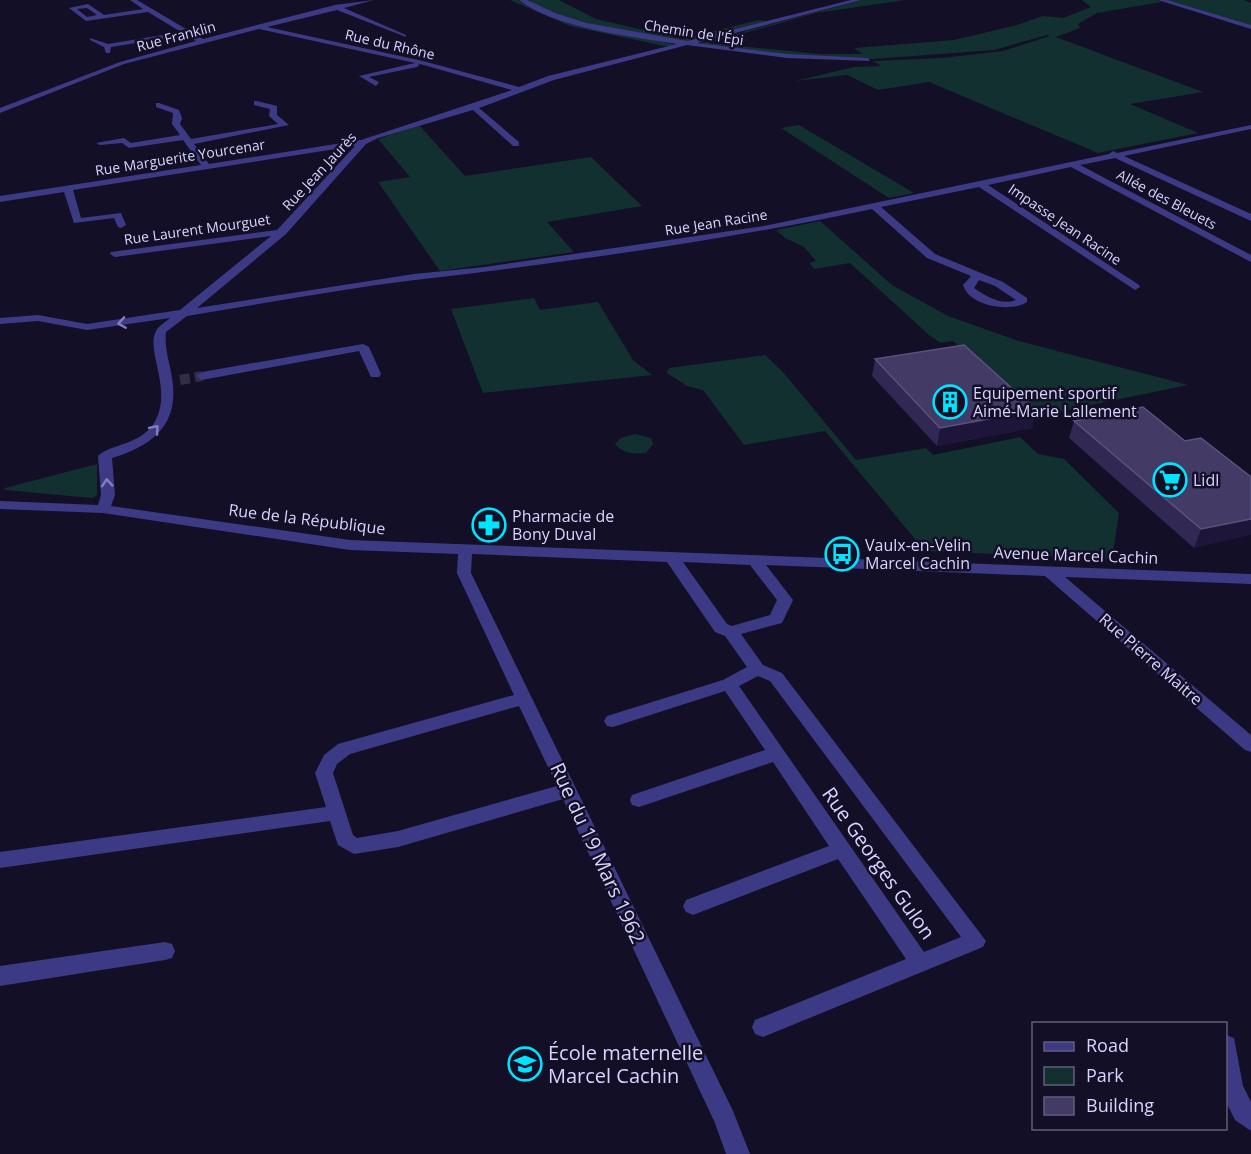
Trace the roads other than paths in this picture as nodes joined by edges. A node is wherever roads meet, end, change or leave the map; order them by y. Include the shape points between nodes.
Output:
1 (133, 0) edge
2 (362, 0) edge
3 (371, 0) edge
4 (522, 0) edge
5 (858, 0) edge
6 (1161, 0) edge
7 (334, 7) junction
8 (147, 10) junction
9 (104, 17) dead end
10 (257, 27) junction
11 (1251, 27) edge
12 (186, 33) junction
13 (404, 36) dead end
14 (92, 39) dead end
15 (202, 42) junction
16 (685, 44) junction
17 (868, 60) dead end
18 (423, 63) junction
19 (376, 84) dead end
20 (518, 89) junction
21 (257, 103) dead end
22 (159, 105) dead end
23 (474, 107) junction
24 (0, 111) edge
25 (1251, 127) edge
26 (187, 140) junction
27 (363, 142) junction
28 (100, 143) dead end
29 (516, 144) dead end
30 (1113, 154) junction
31 (1071, 164) junction
32 (206, 166) junction
33 (980, 183) junction
34 (68, 189) junction
35 (0, 199) edge
36 (873, 206) junction
37 (1251, 218) edge
38 (121, 225) dead end
39 (283, 232) junction
40 (115, 254) dead end
41 (1251, 259) edge
42 (977, 276) junction
43 (1135, 287) dead end
44 (180, 314) junction
45 (0, 321) edge
46 (375, 374) dead end
47 (202, 376) tunnel mouth
48 (180, 381) tunnel mouth
49 (167, 383) junction
50 (0, 505) edge
51 (103, 509) junction
52 (465, 551) junction
53 (673, 558) junction
54 (755, 561) junction
55 (1050, 572) junction
56 (1251, 579) edge
57 (731, 632) junction
58 (757, 669) junction
59 (729, 684) junction
60 (524, 698) junction
61 (613, 721) dead end
62 (1251, 745) edge
63 (775, 754) junction
64 (569, 790) junction
65 (639, 800) dead end
66 (337, 813) junction
67 (842, 849) junction
68 (0, 860) edge
69 (693, 906) dead end
70 (165, 951) dead end
71 (920, 963) junction
72 (0, 976) edge
73 (763, 1027) dead end
74 (1227, 1056) edge
75 (1251, 1119) edge
76 (738, 1154) edge

1 - 8 street
2 - 3 street, Rue Franklin
2 - 7 street, Rue Franklin
4 - 16 street, Chemin de l'Épi via 537,9 595,27
5 - 16 street, Rue Jean Jaurès
6 - 11 street
7 - 10 street, Rue Franklin
7 - 13 street
8 - 9 street
8 - 12 street
10 - 15 street, Rue Franklin
10 - 18 street, Rue du Rhône
12 - 14 street via 108,49
12 - 15 street
15 - 24 street, Rue Franklin via 122,63
16 - 17 street, Chemin de l'Épi via 796,58
16 - 20 street, Rue Jean Jaurès
18 - 19 street via 363,76
18 - 20 street, Rue du Rhône
20 - 23 street, Rue Jean Jaurès
21 - 26 street via 274,108 273,116 285,125
22 - 26 street via 176,112 176,124
23 - 27 street, Rue Jean Jaurès via 391,130
23 - 29 street
25 - 30 street, Rue Jean Racine
26 - 28 street via 129,146 124,140
26 - 32 street
27 - 32 street, Rue Marguerite Yourcenar
27 - 39 street, Rue Jean Jaurès
30 - 31 street, Rue Jean Racine
30 - 37 street
31 - 33 street, Rue Jean Racine
31 - 41 street, Allée des Bleuets
32 - 34 street, Rue Marguerite Yourcenar
33 - 36 street, Rue Jean Racine
33 - 43 street, Impasse Jean Racine
34 - 35 street, Rue Marguerite Yourcenar
34 - 38 street via 77,221 118,215
36 - 42 street via 931,256
36 - 44 street, Rue Jean Racine via 764,229
39 - 40 street, Rue Laurent Mourguet
39 - 44 street, Rue Jean Jaurès
42 - 42 street via 999,284 1022,302 994,304 979,297 968,285
44 -> 45 street, Rue Jean Racine via 87,327 38,318
44 - 49 street, Rue Jean Jaurès via 160,331 158,343
46 - 47 street via 363,347
48 - 49 street
51 -> 49 street, Rue Jean Jaurès via 108,495 105,456 135,446 157,429 164,417
50 - 51 street, Rue de la République
51 - 52 street, Rue de la République via 350,545
52 - 53 street, Rue de la République
52 - 60 street, Rue du 19 Mars 1962 via 464,573
53 - 54 street, Rue de la République
53 - 57 street, Rue Georges Gulon via 721,628
54 - 55 street, Avenue Marcel Cachin
54 - 57 street via 785,600 776,619
55 - 56 street, Avenue Marcel Cachin
55 - 62 street, Rue Pierre Maitre
57 - 58 street, Rue Georges Gulon
58 - 59 street
58 - 71 street, Rue Georges Gulon via 776,677 976,940
59 - 61 street
59 - 63 street, Rue Georges Gulon
60 - 64 street, Rue du 19 Mars 1962
60 - 66 street via 344,749 330,759 324,773
63 - 65 street
63 - 67 street, Rue Georges Gulon
64 - 66 street via 398,839 354,846 345,839
64 - 76 street, Rue du 19 Mars 1962
66 - 68 street
67 - 69 street
67 - 71 street, Rue Georges Gulon
70 - 72 street
71 - 73 street
74 - 75 street via 1230,1087

